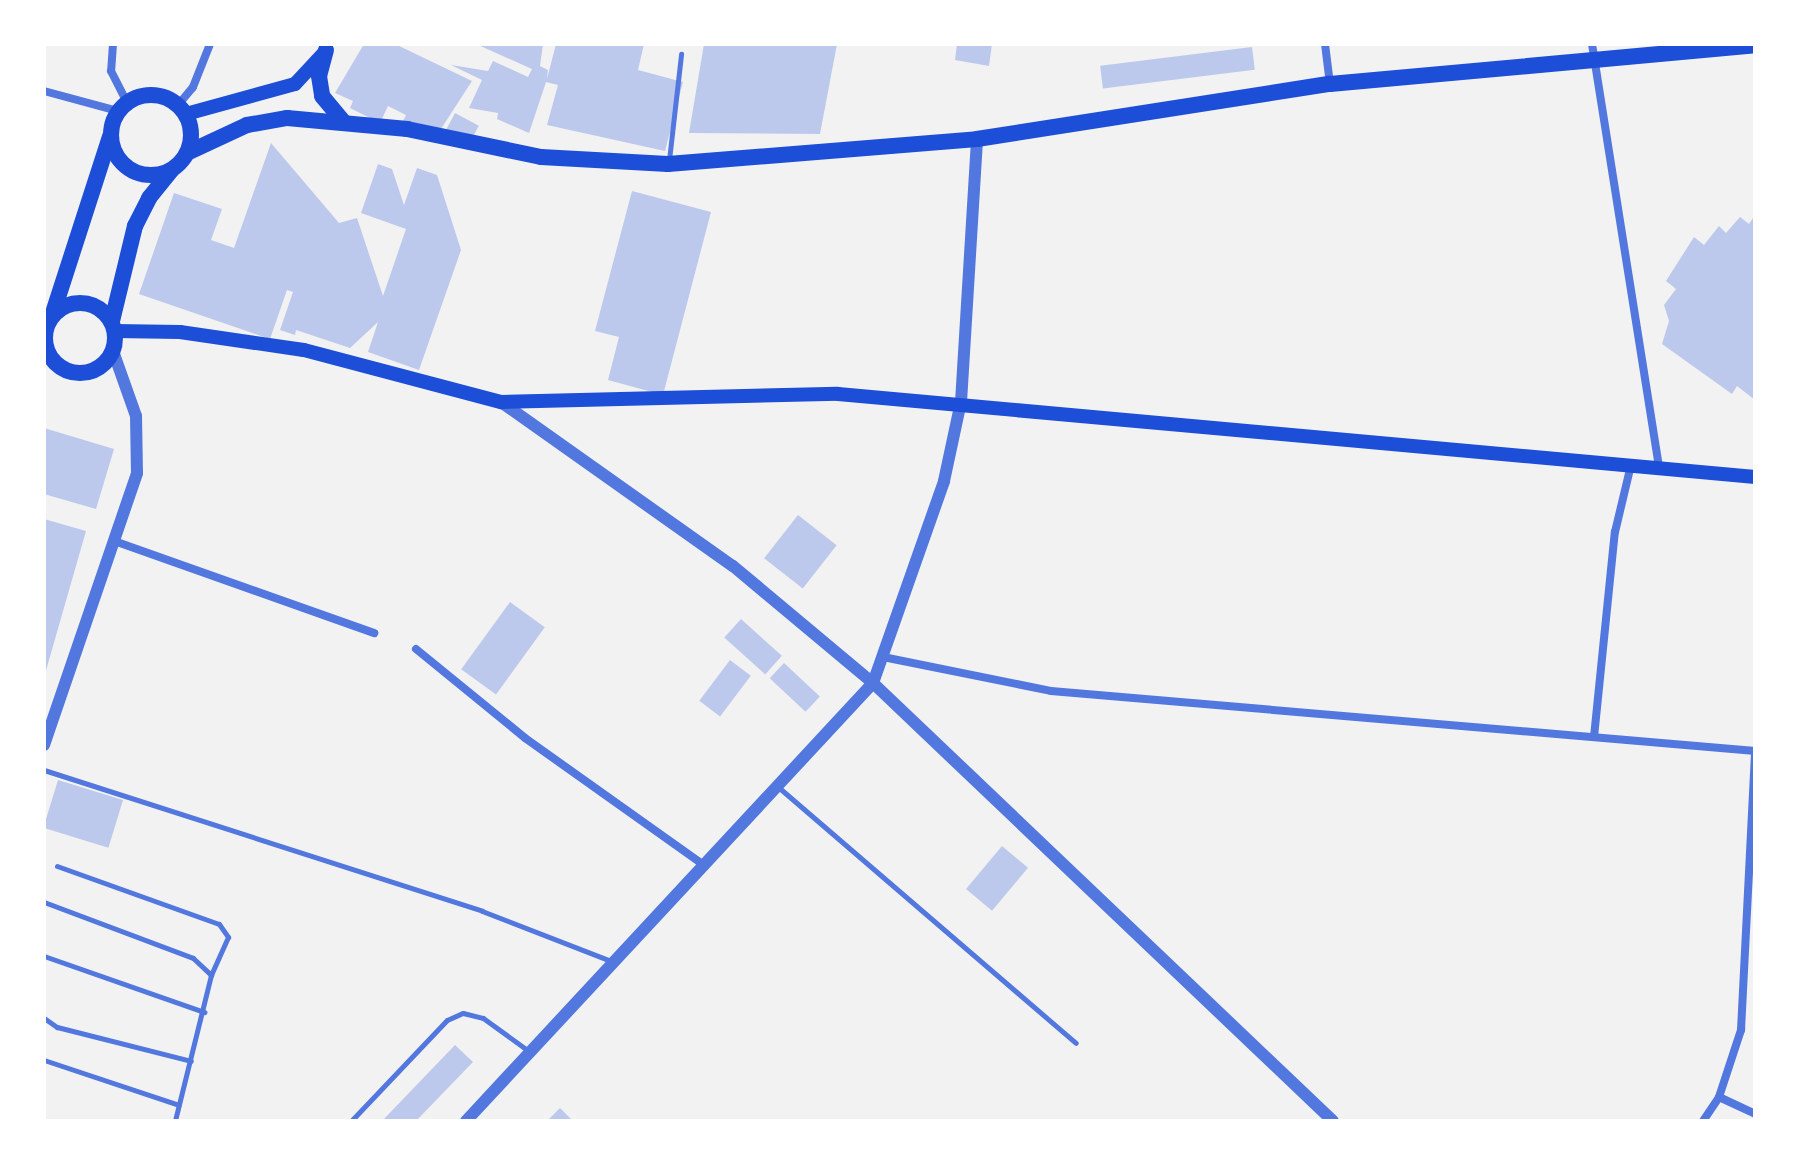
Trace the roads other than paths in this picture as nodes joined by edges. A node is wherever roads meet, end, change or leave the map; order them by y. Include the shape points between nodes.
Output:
1 (113, 44) edge
2 (210, 44) edge
3 (1325, 44) edge
4 (1592, 44) edge
5 (1755, 45) edge
6 (328, 47) edge
7 (681, 54) dead end
8 (1592, 62) junction
9 (1330, 84) junction
10 (44, 91) edge
11 (122, 107) junction
12 (182, 110) junction
13 (343, 121) junction
14 (111, 135) junction
15 (977, 139) junction
16 (189, 152) junction
17 (668, 164) junction
18 (173, 169) junction
19 (52, 317) junction
20 (113, 326) junction
21 (44, 336) edge
22 (113, 351) junction
23 (47, 356) edge
24 (501, 402) junction
25 (961, 402) junction
26 (1631, 465) junction
27 (1659, 468) junction
28 (1755, 477) edge
29 (117, 542) junction
30 (374, 633) dead end
31 (416, 649) dead end
32 (883, 657) junction
33 (873, 683) junction
34 (47, 728) edge
35 (1594, 737) junction
36 (44, 745) edge
37 (1755, 751) edge
38 (44, 770) edge
39 (777, 785) junction
40 (57, 866) dead end
41 (706, 867) junction
42 (44, 902) edge
43 (1745, 946) junction
44 (1755, 946) edge
45 (44, 956) edge
46 (614, 962) junction
47 (211, 975) junction
48 (204, 1012) junction
49 (44, 1018) edge
50 (1076, 1043) dead end
51 (531, 1053) junction
52 (44, 1060) edge
53 (191, 1061) junction
54 (1719, 1097) junction
55 (179, 1105) junction
56 (1755, 1114) edge
57 (175, 1121) edge
58 (351, 1121) edge
59 (466, 1121) edge
60 (1333, 1121) edge
61 (1703, 1121) edge

1 - 11 street via 111,71
2 - 12 street
3 - 9 street
4 - 8 street
5 - 8 main road
6 - 12 main road via 295,84
6 - 13 main road via 319,76 322,96
7 - 17 lane
8 - 9 main road
8 - 27 street
9 - 15 main road
10 - 11 street
11 - 12 main road via 149,95
11 - 14 main road
12 - 16 main road via 192,128
13 - 16 main road via 287,118 247,125
13 - 17 main road via 541,157
14 - 18 main road via 127,167 150,175
14 - 19 main road
15 - 17 main road
15 - 25 street
16 - 18 main road
18 - 20 main road via 135,226
19 - 20 main road via 78,303 100,309
19 - 21 main road
20 - 22 main road
20 - 24 main road via 304,350
21 - 23 main road
22 - 23 main road via 89,373 66,371
22 - 29 street via 136,416 137,473
24 - 25 main road via 838,394
24 - 33 street via 733,566
25 - 26 main road
25 - 32 street via 944,481
26 - 27 main road
26 - 35 street via 1615,532
27 - 28 main road
29 - 30 street
29 - 34 street
31 - 41 street via 525,738
32 - 33 street
32 - 35 street via 1051,691
33 - 39 street
33 - 60 street
34 - 36 street
35 - 37 street
37 - 43 street
38 - 46 lane via 497,916
39 - 41 street
39 - 50 lane
40 - 47 lane via 219,924 228,937
41 - 46 street
42 - 47 lane via 193,958
43 - 44 lane
43 - 54 street via 1741,1030
45 - 48 lane
46 - 51 street
47 - 48 lane
48 - 53 lane
49 - 53 lane via 57,1027
51 - 58 lane via 483,1018 463,1013 447,1020
51 - 59 street
52 - 55 lane
53 - 55 lane
54 - 56 street
54 - 61 street
55 - 57 lane

